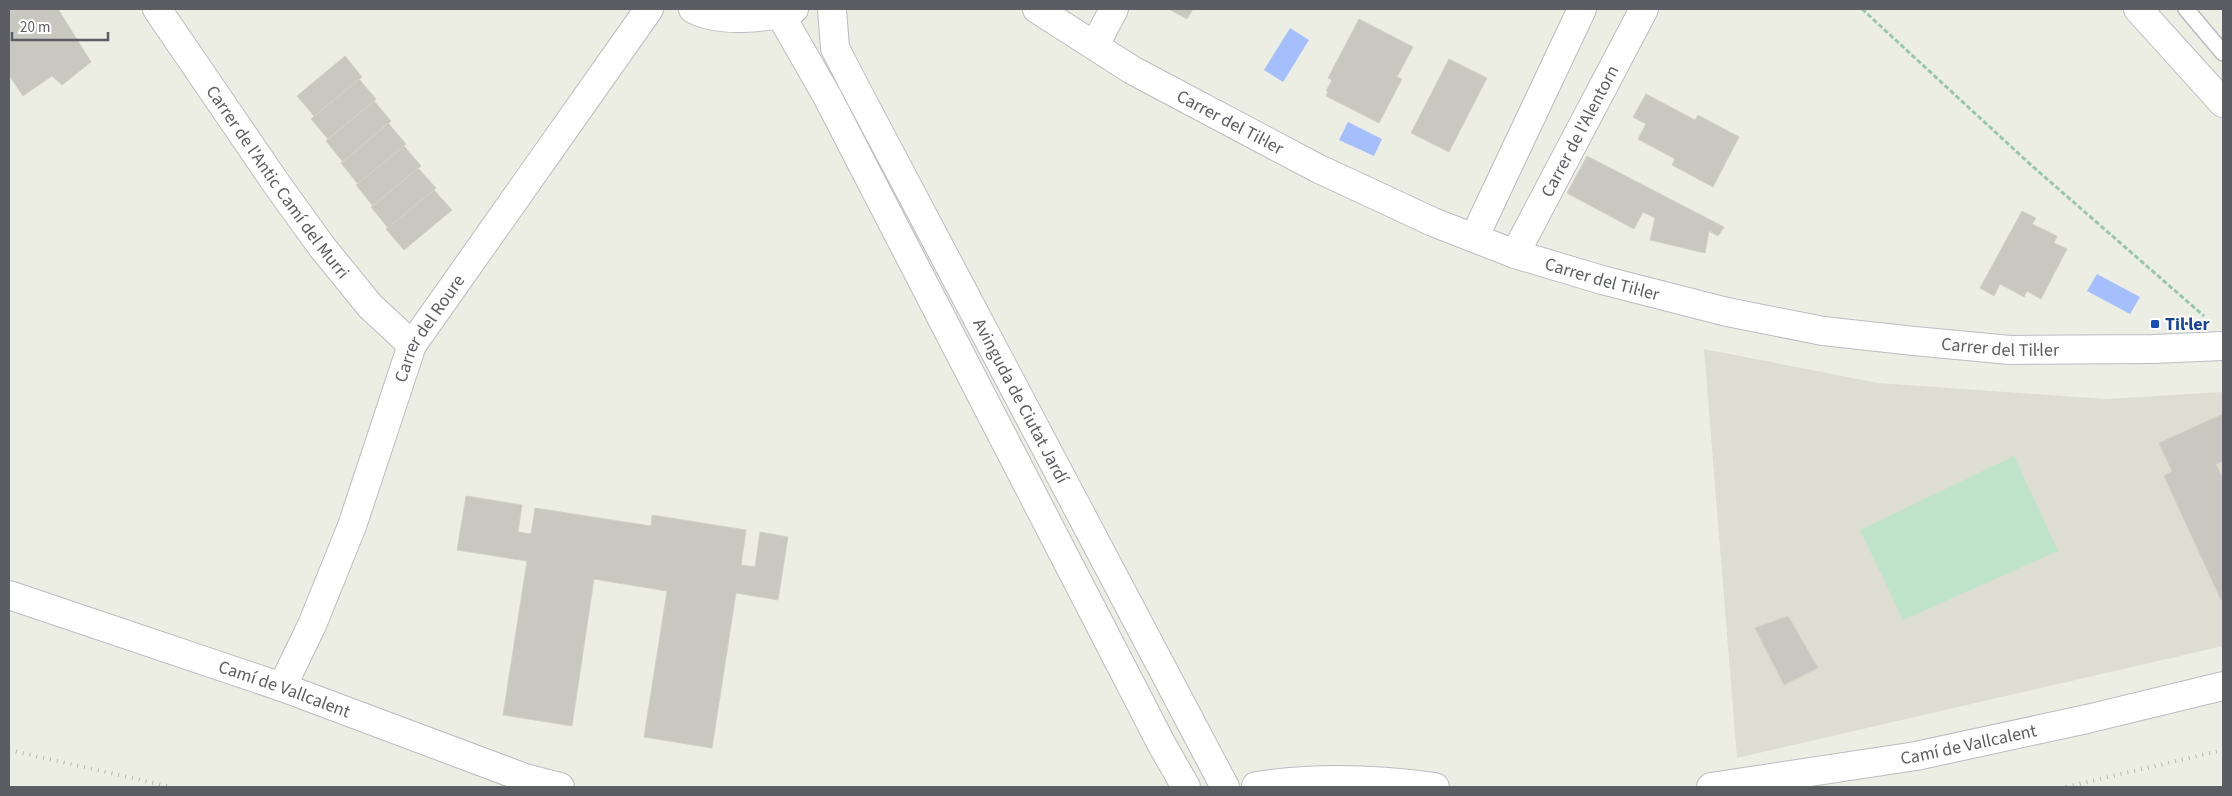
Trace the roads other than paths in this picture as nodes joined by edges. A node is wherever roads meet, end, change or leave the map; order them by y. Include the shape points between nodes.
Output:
1 (157, 9) edge
2 (649, 9) edge
3 (693, 9) edge
4 (832, 9) edge
5 (1114, 9) edge
6 (1582, 9) edge
7 (1644, 9) edge
8 (2138, 9) edge
9 (2186, 9) edge
10 (787, 12) edge
11 (1046, 12) edge
12 (1095, 45) junction
13 (2223, 53) edge
14 (2223, 103) edge
15 (1474, 238) junction
16 (1515, 254) junction
17 (412, 345) junction
18 (2223, 346) edge
19 (9, 595) edge
20 (2223, 686) edge
21 (282, 687) junction
22 (1256, 786) dead end
23 (560, 787) edge
24 (1186, 787) edge
25 (1225, 787) edge
26 (1435, 787) edge
27 (1711, 787) edge

1 - 17 street, Carrer de l'Antic Camí del Murri via 322,247 370,306
2 - 17 street, Carrer del Roure
3 - 10 street via 739,19
4 - 25 street, Avinguda de Ciutat Jardí via 835,48
5 - 12 street
6 - 15 street
7 - 16 street, Carrer de l'Alentorn
8 - 14 street
9 - 13 lane
10 - 24 street, Avinguda de Ciutat Jardí via 827,96
11 - 12 street, Carrer del Til·ler
12 - 15 street, Carrer del Til·ler via 1132,70 1316,168
15 - 16 street, Carrer del Til·ler
16 - 18 street, Carrer del Til·ler via 1727,312 1823,331 2010,350
17 - 21 street, Carrer del Roure via 352,526 312,625
19 - 21 street, Camí de Vallcalent
20 - 27 street, Camí de Vallcalent via 1916,756
21 - 23 street, Camí de Vallcalent via 525,778
22 - 26 street via 1280,782 1348,781

